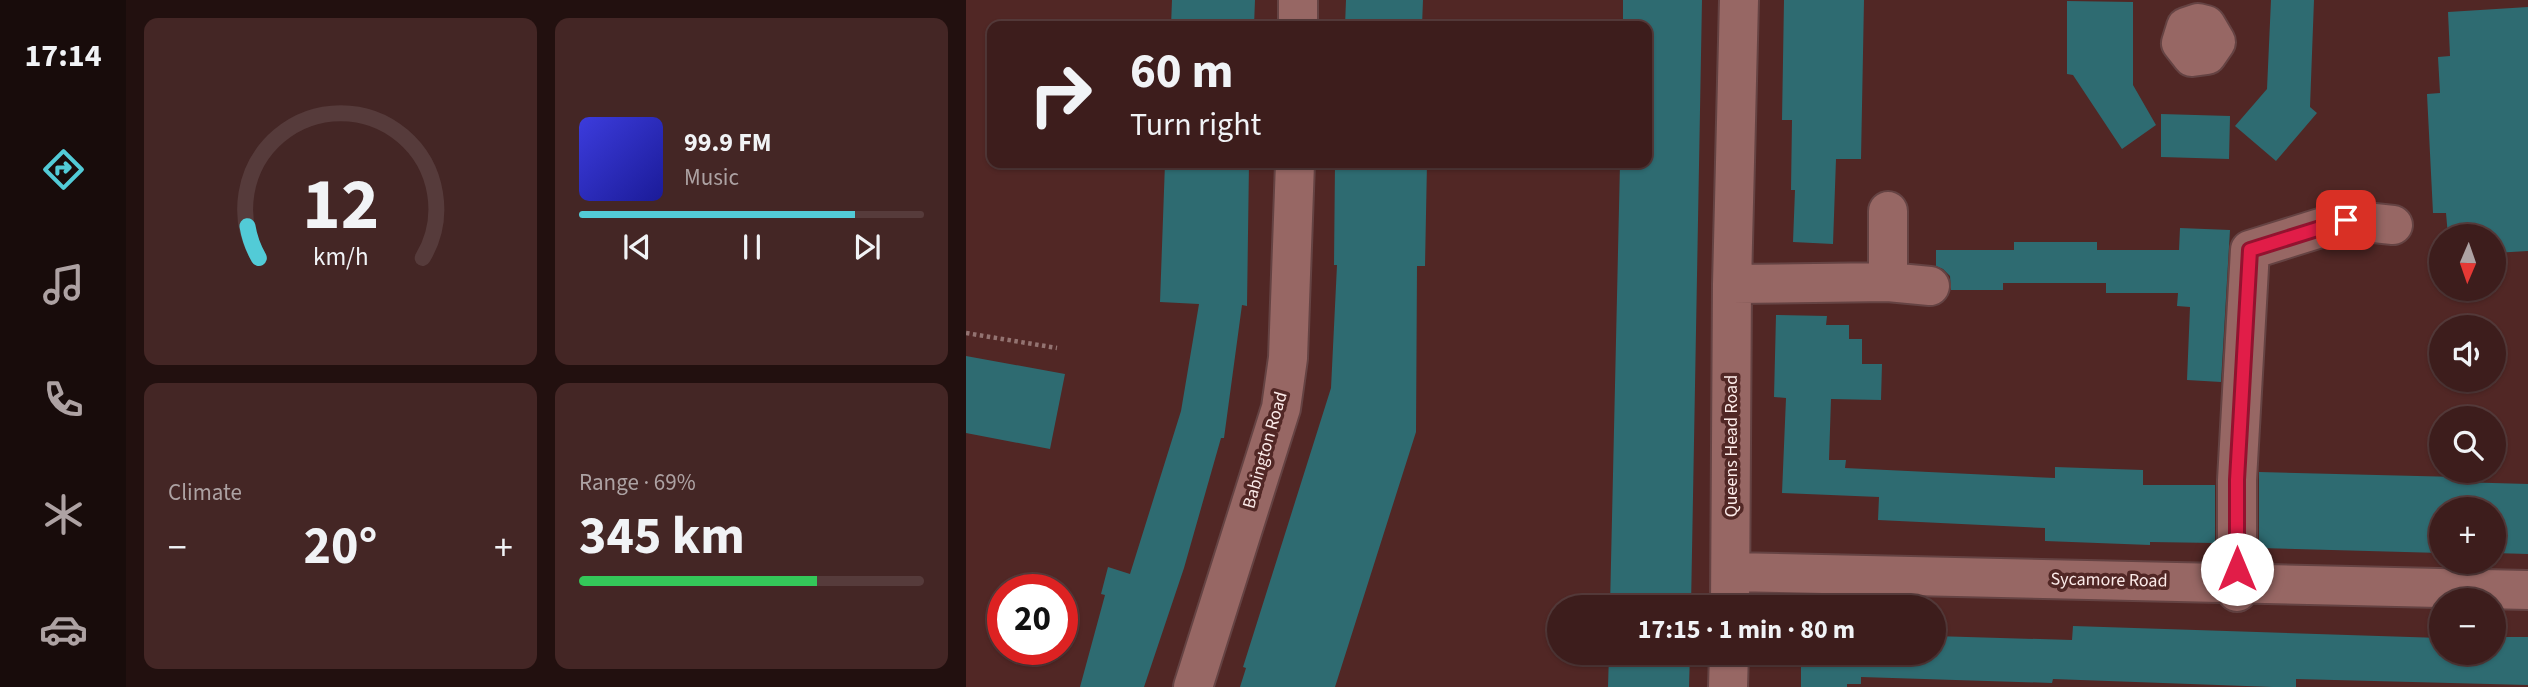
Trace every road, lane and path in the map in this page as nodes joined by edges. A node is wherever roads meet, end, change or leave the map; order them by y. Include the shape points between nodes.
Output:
1 (1298, 0) edge
2 (1739, 0) edge
3 (1298, 21) edge
4 (1295, 168) edge
5 (1888, 211) dead end
6 (2393, 225) dead end
7 (1888, 282) junction
8 (1732, 284) junction
9 (1930, 286) dead end
10 (966, 333) edge
11 (1056, 348) dead end
12 (2237, 587) junction
13 (1731, 589) edge
14 (2528, 590) edge
15 (1729, 665) edge
16 (1193, 687) edge
17 (1728, 687) edge

1 - 3 street
2 - 8 street, Queens Head Road
4 - 16 street, Babington Road via 1288,358 1281,408
5 - 7 street
6 - 12 street via 2346,220 2250,250 2237,480
7 - 8 street
7 - 9 street
8 - 13 street, Queens Head Road
10 - 11 path
12 - 13 street, Sycamore Road
12 - 14 street, Sycamore Road
15 - 17 street

